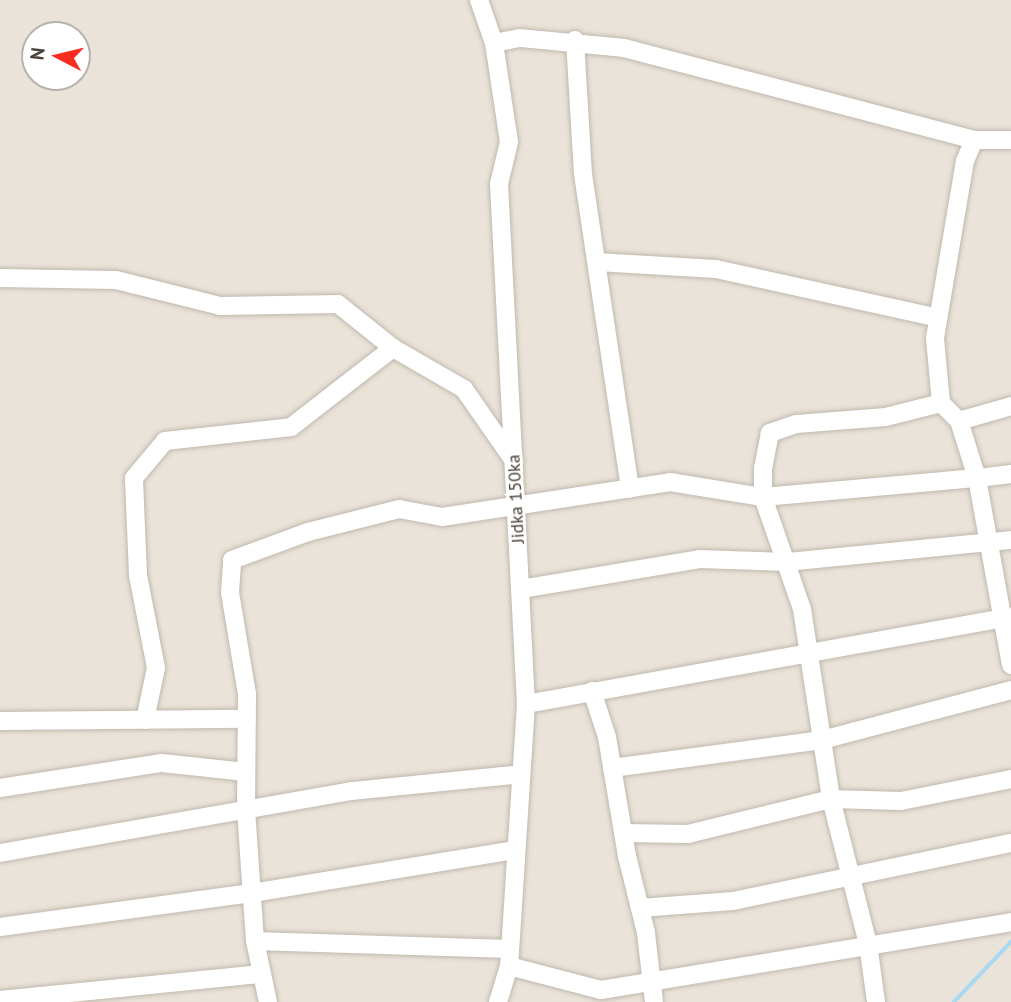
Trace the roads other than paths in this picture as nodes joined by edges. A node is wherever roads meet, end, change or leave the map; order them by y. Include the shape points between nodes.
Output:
1 (479, 0) edge
2 (575, 40) junction
3 (494, 43) junction
4 (974, 140) junction
5 (1011, 141) edge
6 (597, 262) junction
7 (0, 278) edge
8 (938, 318) junction
9 (393, 348) junction
10 (941, 403) junction
11 (1011, 406) edge
12 (959, 421) junction
13 (514, 462) junction
14 (1011, 474) edge
15 (977, 478) junction
16 (630, 489) junction
17 (763, 496) junction
18 (517, 508) junction
19 (1011, 540) edge
20 (988, 544) junction
21 (787, 562) junction
22 (521, 589) junction
23 (1007, 618) edge
24 (810, 651) junction
25 (1011, 665) edge
26 (1011, 690) edge
27 (592, 691) junction
28 (526, 704) junction
29 (247, 719) junction
30 (145, 720) junction
31 (0, 721) edge
32 (822, 740) junction
33 (612, 768) junction
34 (246, 772) junction
35 (521, 774) junction
36 (1011, 779) edge
37 (0, 788) edge
38 (831, 799) junction
39 (246, 809) junction
40 (623, 833) junction
41 (1011, 843) edge
42 (516, 850) junction
43 (0, 853) edge
44 (849, 876) junction
45 (252, 893) junction
46 (640, 908) junction
47 (1011, 922) edge
48 (0, 927) edge
49 (255, 942) junction
50 (867, 944) junction
51 (509, 957) junction
52 (262, 974) junction
53 (652, 993) edge
54 (0, 1000) edge
55 (268, 1002) edge
56 (498, 1002) edge
57 (876, 1002) edge

1 - 3 street, Jidka 150ka
2 - 3 street via 520,38
2 - 4 street via 711,69 804,98
2 - 6 street via 583,174
3 - 13 street, Jidka 150ka via 509,142 499,184
4 - 5 street
4 - 8 street via 965,161
6 - 8 street via 716,270
6 - 16 street
7 - 9 street via 116,280 220,306 338,304
8 - 10 street via 935,338
9 - 13 street via 464,389
9 - 30 street via 291,428 165,441 134,478 138,575 156,668
10 - 12 street
10 - 17 street via 886,417 796,424 771,433
11 - 12 street
12 - 15 street
13 - 18 street, Jidka 150ka
14 - 15 street
15 - 17 street
15 - 20 street
16 - 17 street via 670,482
16 - 18 street
17 - 21 street
18 - 22 street, Jidka 150ka
18 - 29 street via 442,517 398,509 308,532 232,560 230,592
19 - 20 street
20 - 21 street
20 - 23 street
21 - 22 street via 700,559
21 - 24 street
22 - 28 street, Jidka 150ka
23 - 24 street
23 - 25 street
24 - 27 street
24 - 32 street
26 - 32 street
27 - 28 street
27 - 33 street
28 - 35 street, Jidka 150ka
29 - 30 street
29 - 34 street
30 - 31 street
32 - 33 street
32 - 38 street
33 - 40 street
34 - 37 street via 162,763
34 - 39 street
35 - 39 street via 352,791
35 - 42 street, Jidka 150ka
36 - 38 street via 901,800
38 - 40 street via 688,834
38 - 44 street
39 - 43 street
39 - 45 street
40 - 46 street
41 - 44 street
42 - 45 street
42 - 51 street, Jidka 150ka
44 - 46 street via 733,901
44 - 50 street
45 - 48 street
45 - 49 street
46 - 53 street
47 - 50 street
49 - 51 street
49 - 52 street
50 - 53 street
50 - 57 street
51 - 53 street via 601,990
51 - 56 street, Jidka 150ka
52 - 54 street
52 - 55 street

